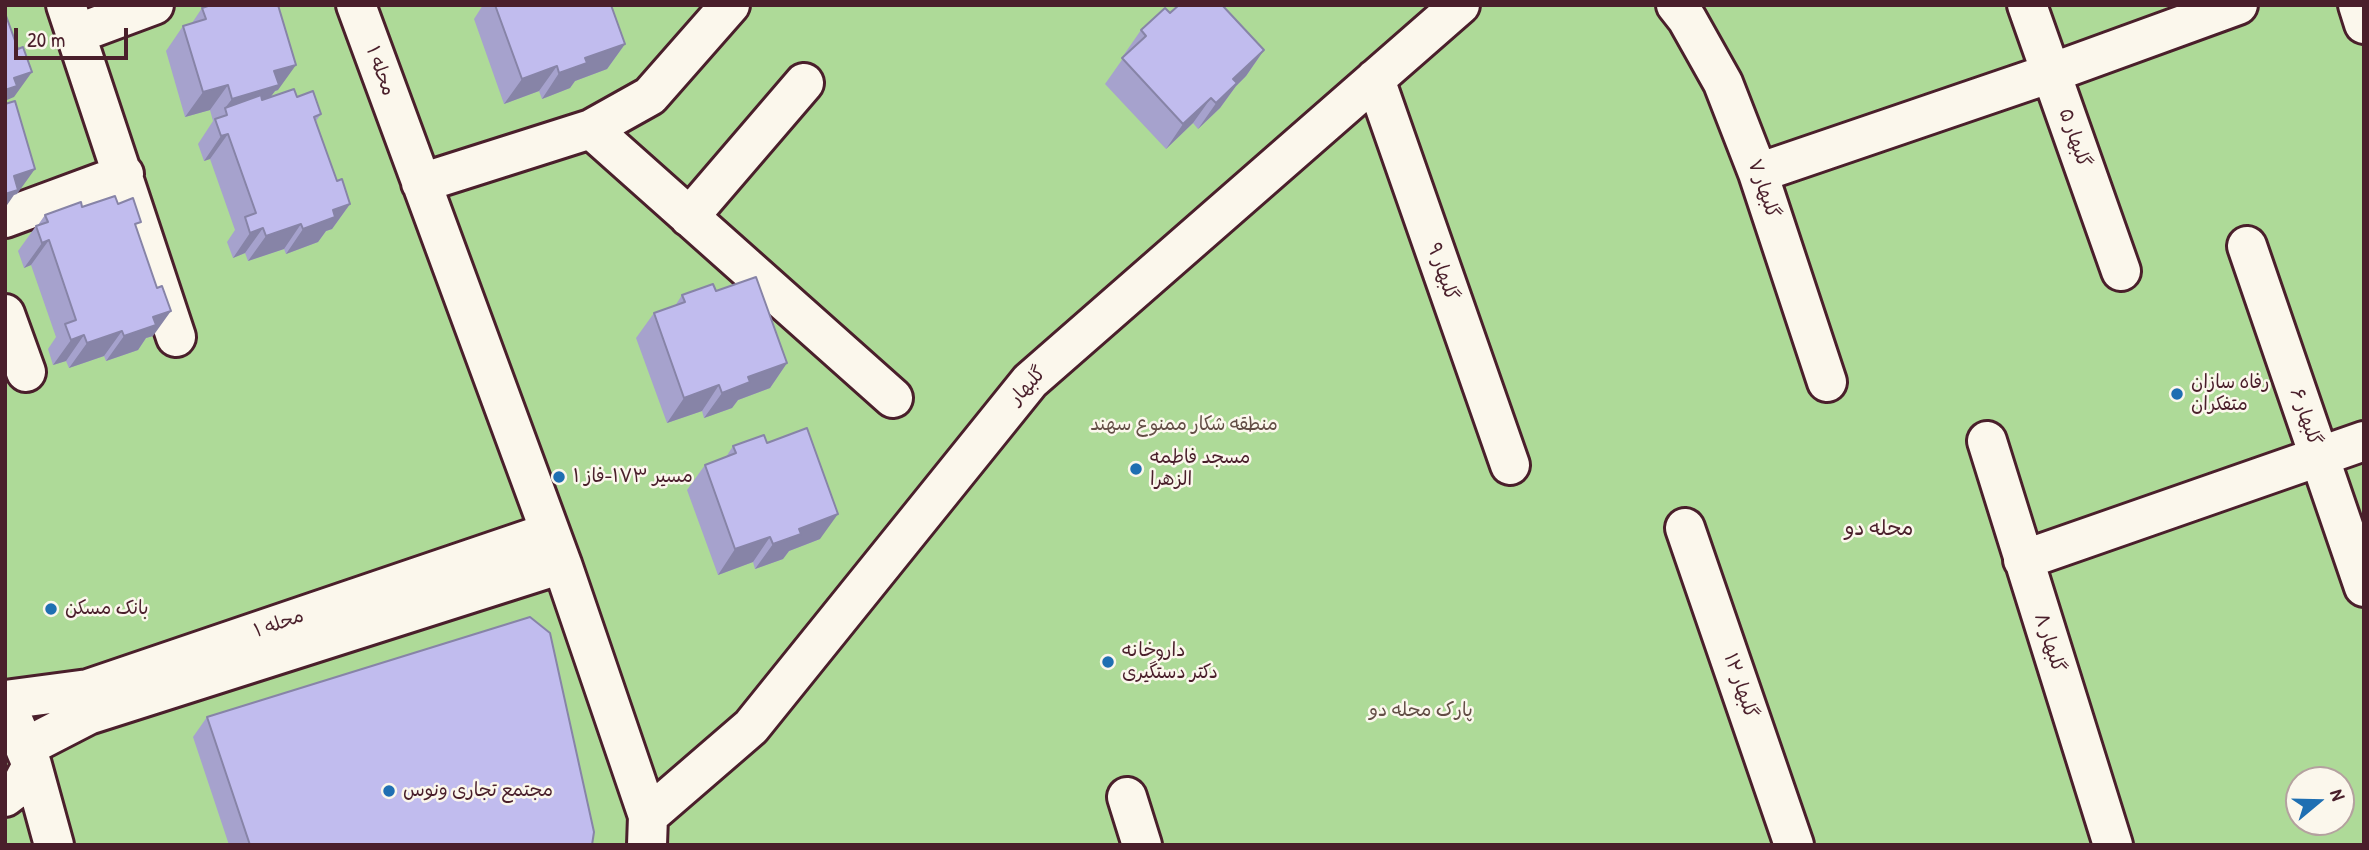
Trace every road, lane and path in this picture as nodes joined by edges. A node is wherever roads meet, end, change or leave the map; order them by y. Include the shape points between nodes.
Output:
1 (154, 5) edge
2 (356, 5) edge
3 (730, 5) edge
4 (1460, 5) edge
5 (1676, 5) edge
6 (2027, 5) edge
7 (2238, 5) edge
8 (2358, 5) edge
9 (71, 20) edge
10 (2364, 24) edge
11 (2051, 73) junction
12 (1375, 79) junction
13 (804, 83) dead end
14 (591, 129) junction
15 (1758, 173) junction
16 (124, 174) junction
17 (421, 183) junction
18 (689, 216) junction
19 (5, 218) edge
20 (2247, 246) dead end
21 (2121, 271) dead end
22 (5, 314) edge
23 (176, 337) dead end
24 (26, 372) dead end
25 (1827, 382) dead end
26 (893, 398) dead end
27 (1987, 441) dead end
28 (2364, 441) edge
29 (2319, 456) junction
30 (1510, 465) dead end
31 (1685, 528) dead end
32 (556, 548) junction
33 (2023, 561) junction
34 (2364, 587) edge
35 (5, 701) edge
36 (29, 756) junction
37 (5, 797) edge
38 (1127, 797) dead end
39 (648, 830) edge
40 (54, 845) edge
41 (1142, 845) edge
42 (1794, 845) edge
43 (2113, 845) edge

1 - 9 street
2 - 17 street, محله ۱
3 - 14 street via 650,96
4 - 12 street, گلبهار
5 - 15 street, گلبهار ۷ via 1723,83
6 - 11 street, گلبهار ۵
7 - 11 street
8 - 10 street
9 - 16 street
11 - 15 street
11 - 21 street, گلبهار ۵
12 - 30 street, گلبهار ۹
12 - 39 street, گلبهار via 1030,381 751,727
13 - 18 street
14 - 17 street
14 - 18 street
15 - 25 street, گلبهار ۷
16 - 19 street
16 - 23 street
17 - 32 street, محله ۱
18 - 26 street
20 - 29 street, گلبهار ۶
22 - 24 street
27 - 33 street, گلبهار ۸
28 - 29 street
29 - 33 street
29 - 34 street, گلبهار ۶
31 - 42 street, گلبهار ۱۲
32 - 35 street, محله ۱ via 88,689
32 - 36 street, محله ۱ via 88,715
32 - 39 street, محله ۱
33 - 43 street, گلبهار ۸
35 - 36 street
36 - 37 street via 22,785
36 - 40 street
38 - 41 street

